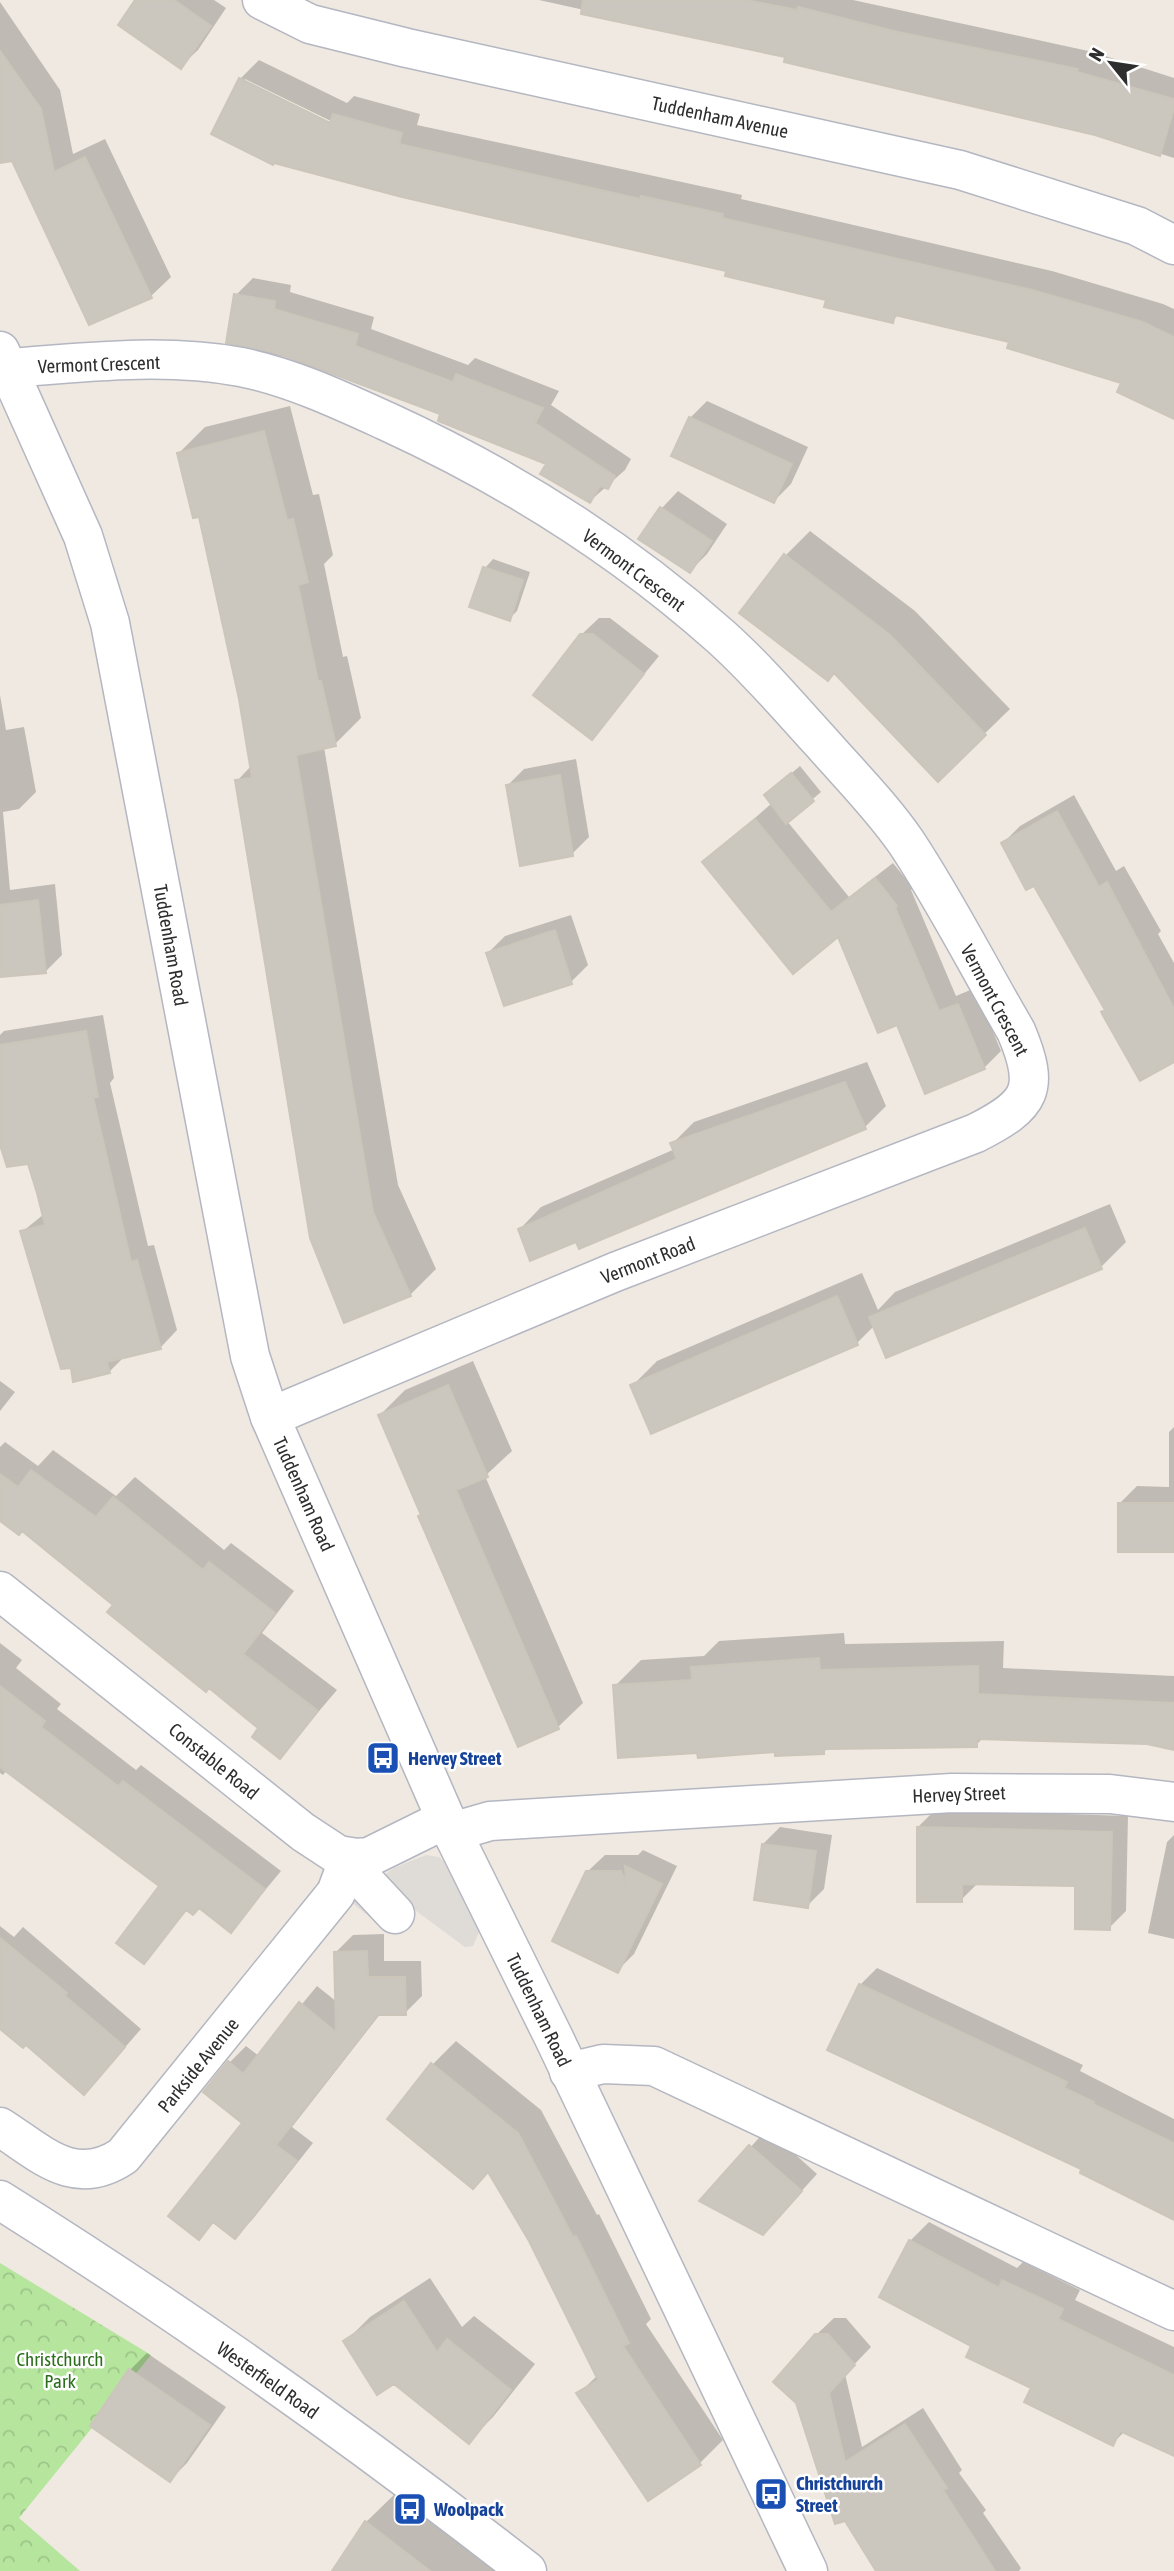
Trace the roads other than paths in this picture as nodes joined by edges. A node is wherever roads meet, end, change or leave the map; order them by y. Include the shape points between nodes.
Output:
1 (262, 0) edge
2 (1174, 246) edge
3 (5, 359) edge
4 (1023, 1101) joint
5 (270, 1417) junction
6 (0, 1591) edge
7 (1174, 1802) edge
8 (449, 1826) junction
9 (358, 1871) junction
10 (395, 1914) dead end
11 (569, 2072) junction
12 (0, 2127) edge
13 (0, 2200) edge
14 (1174, 2311) edge
15 (527, 2571) edge
16 (808, 2571) edge

1 - 2 street, Tuddenham Avenue via 310,24 407,48 960,170 1137,226
3 - 4 street, Vermont Crescent via 191,361 242,368 291,382 452,451 548,507 649,578 764,679 905,840 1016,1031 1028,1060
3 - 5 street, Tuddenham Road via 83,536 110,623 242,1320
4 - 5 street, Vermont Road via 1010,1116 976,1133 615,1272
5 - 8 street, Tuddenham Road
6 - 9 street, Constable Road
7 - 8 street, Hervey Street via 1110,1794 952,1793
8 - 9 street via 369,1857
8 - 11 street, Tuddenham Road
9 - 10 street
9 - 12 street, Parkside Avenue via 123,2156 95,2171 77,2171
11 - 14 street via 603,2064 654,2066
11 - 16 street, Tuddenham Road
13 - 15 street, Westerfield Road via 310,2409

